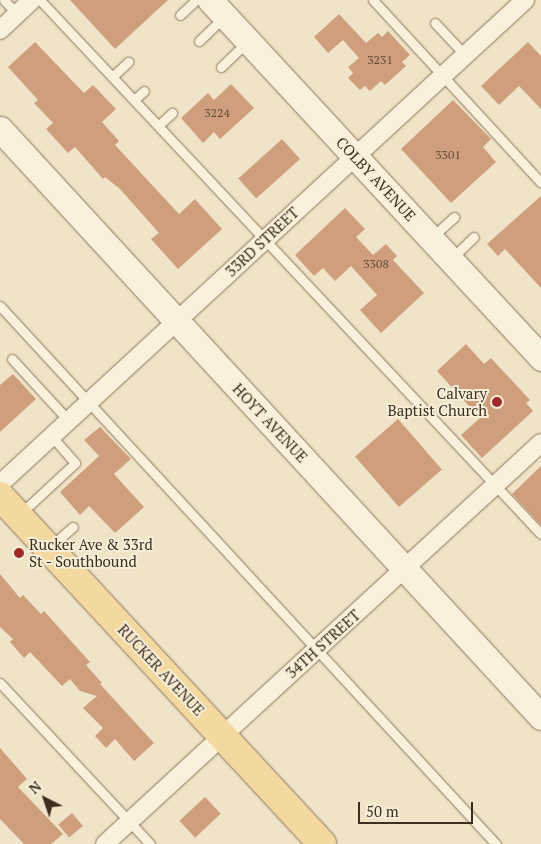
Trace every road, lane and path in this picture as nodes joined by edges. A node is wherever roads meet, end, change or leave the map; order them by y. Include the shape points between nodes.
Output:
1 (4, 0) edge
2 (32, 0) edge
3 (40, 0) edge
4 (196, 0) edge
5 (373, 0) edge
6 (525, 0) edge
7 (217, 8) edge
8 (17, 14) junction
9 (180, 15) dead end
10 (435, 23) dead end
11 (0, 30) edge
12 (199, 41) dead end
13 (248, 42) junction
14 (465, 55) junction
15 (128, 62) dead end
16 (221, 67) dead end
17 (113, 76) junction
18 (442, 76) junction
19 (144, 91) dead end
20 (135, 100) junction
21 (172, 113) dead end
22 (159, 125) junction
23 (0, 129) edge
24 (354, 156) junction
25 (541, 183) edge
26 (454, 217) dead end
27 (474, 237) dead end
28 (266, 238) junction
29 (430, 238) junction
30 (450, 260) junction
31 (0, 306) edge
32 (177, 323) junction
33 (538, 350) edge
34 (12, 359) dead end
35 (90, 402) junction
36 (69, 422) junction
37 (52, 437) junction
38 (541, 444) edge
39 (0, 484) edge
40 (496, 485) junction
41 (9, 506) edge
42 (72, 527) dead end
43 (541, 534) edge
44 (49, 548) junction
45 (405, 569) junction
46 (316, 650) junction
47 (0, 683) edge
48 (541, 717) edge
49 (222, 736) junction
50 (130, 822) junction
51 (105, 844) edge
52 (150, 844) edge
53 (322, 844) edge
54 (496, 844) edge

1 - 8 lane
2 - 8 street
3 - 17 lane
4 - 9 lane
5 - 18 lane
6 - 14 street, 33RD STREET
7 - 12 lane
7 - 13 street, COLBY AVENUE
8 - 11 street
10 - 14 lane
13 - 16 lane
13 - 24 street, COLBY AVENUE
14 - 18 street, 33RD STREET
15 - 17 lane
17 - 20 lane
18 - 24 street, 33RD STREET
18 - 25 lane via 498,129
19 - 20 lane
20 - 22 lane
21 - 22 lane
22 - 28 lane
23 - 32 street, HOYT AVENUE
24 - 28 street, 33RD STREET
24 - 29 street, COLBY AVENUE
26 - 29 lane
27 - 30 lane
28 - 32 street, 33RD STREET
28 - 40 lane
29 - 30 street, COLBY AVENUE
30 - 33 street, COLBY AVENUE
31 - 35 lane
32 - 35 street, 33RD STREET
32 - 45 street, HOYT AVENUE
34 - 36 lane
35 - 36 street, 33RD STREET
35 - 46 lane via 280,616
36 - 37 street, 33RD STREET
37 - 39 street, 33RD STREET
37 - 41 lane via 75,463
38 - 40 street, 34TH STREET
40 - 43 lane
40 - 45 street, 34TH STREET
41 - 44 main road, RUCKER AVENUE
42 - 44 lane
44 - 49 main road, RUCKER AVENUE
45 - 46 street, 34TH STREET
45 - 48 street, HOYT AVENUE
46 - 49 street, 34TH STREET
46 - 54 lane
47 - 50 lane
49 - 50 street, 34TH STREET
49 - 53 main road, RUCKER AVENUE
50 - 51 street, 34TH STREET
50 - 52 lane

